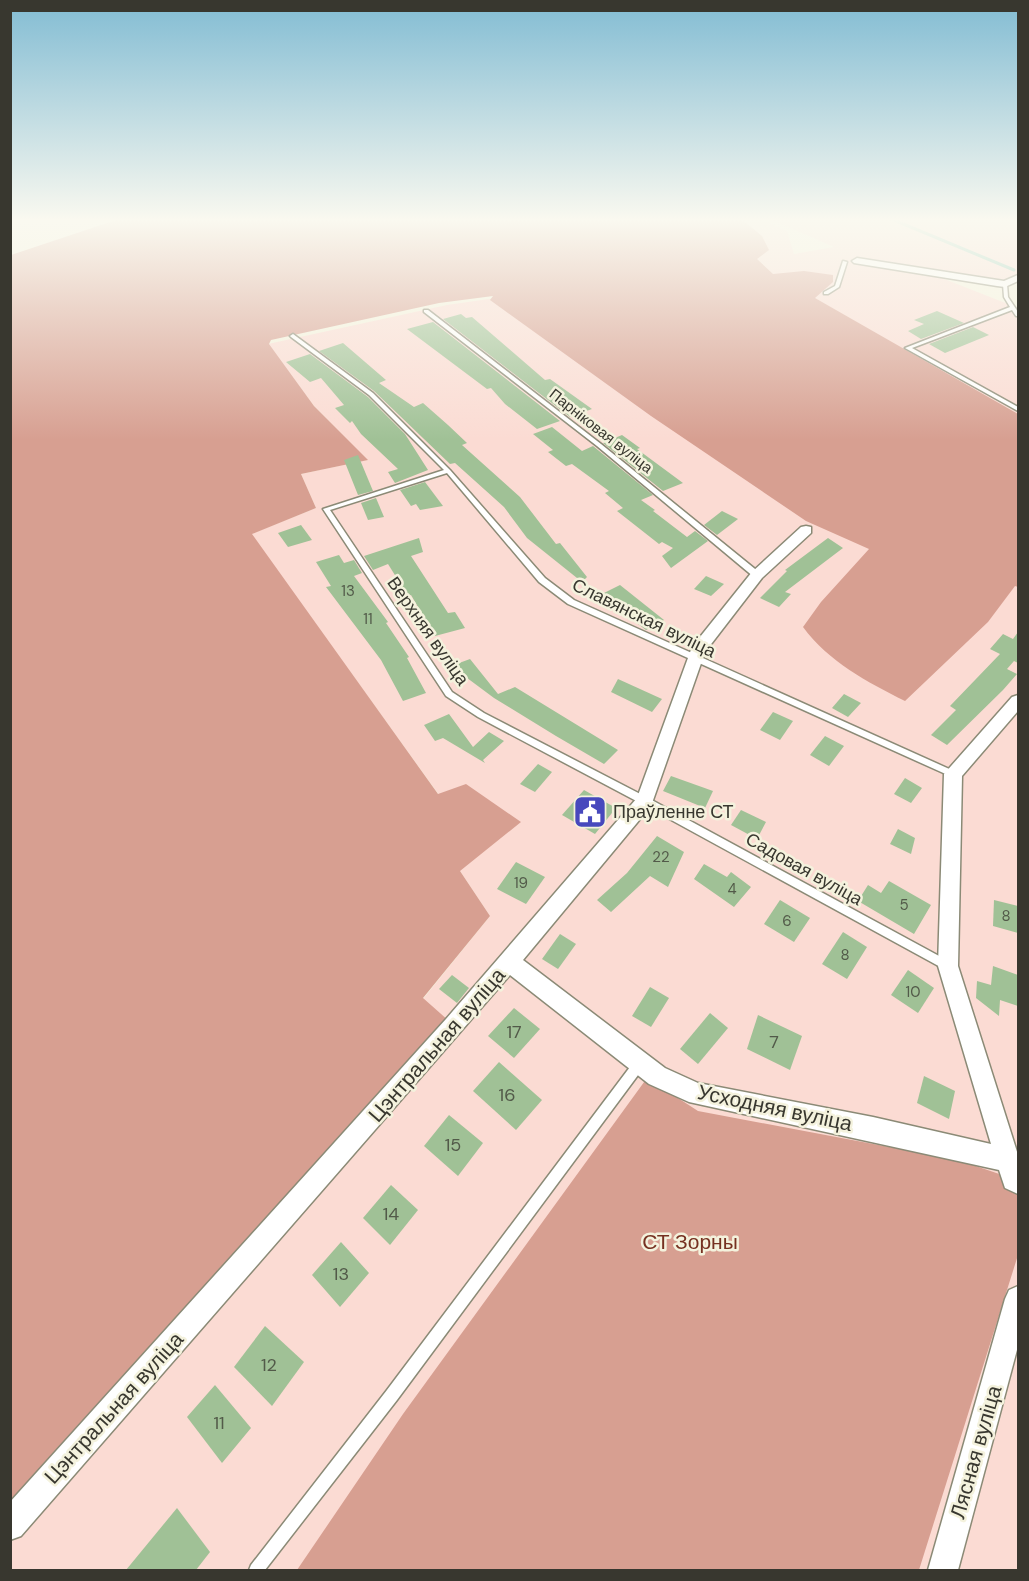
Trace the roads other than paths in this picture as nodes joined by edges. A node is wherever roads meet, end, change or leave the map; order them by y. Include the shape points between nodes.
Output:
1 (1005, 292) edge
2 (1012, 309) junction
3 (426, 311) dead end
4 (1018, 315) edge
5 (295, 338) dead end
6 (1018, 409) edge
7 (448, 471) junction
8 (806, 530) dead end
9 (757, 575) junction
10 (694, 660) junction
11 (1018, 701) edge
12 (953, 774) junction
13 (645, 801) junction
14 (509, 962) junction
15 (948, 966) junction
16 (641, 1062) junction
17 (1008, 1160) junction
18 (1018, 1182) edge
19 (1018, 1299) edge
20 (10, 1525) edge
21 (256, 1570) edge
22 (943, 1570) edge

1 - 2 lane
2 - 4 lane
2 - 6 lane via 909,348
3 - 9 lane, Парніковая вуліца via 599,445
5 - 7 lane, Славянская вуліца via 371,394
7 - 10 lane, Славянская вуліца via 542,580 571,602
7 - 13 lane, Верхняя вуліца via 326,509 449,694 481,715
8 - 9 street, Цэнтральная вуліца
9 - 10 street, Цэнтральная вуліца
10 - 12 lane, Славянская вуліца
10 - 13 street, Цэнтральная вуліца
11 - 12 street
12 - 15 street
13 - 14 street, Цэнтральная вуліца
13 - 15 lane, Садовая вуліца
14 - 16 street, Усходняя вуліца
14 - 20 street, Цэнтральная вуліца
15 - 17 street
16 - 17 street, Усходняя вуліца via 657,1076 697,1094
16 - 21 lane
17 - 18 street
19 - 22 street, Лясная вуліца

